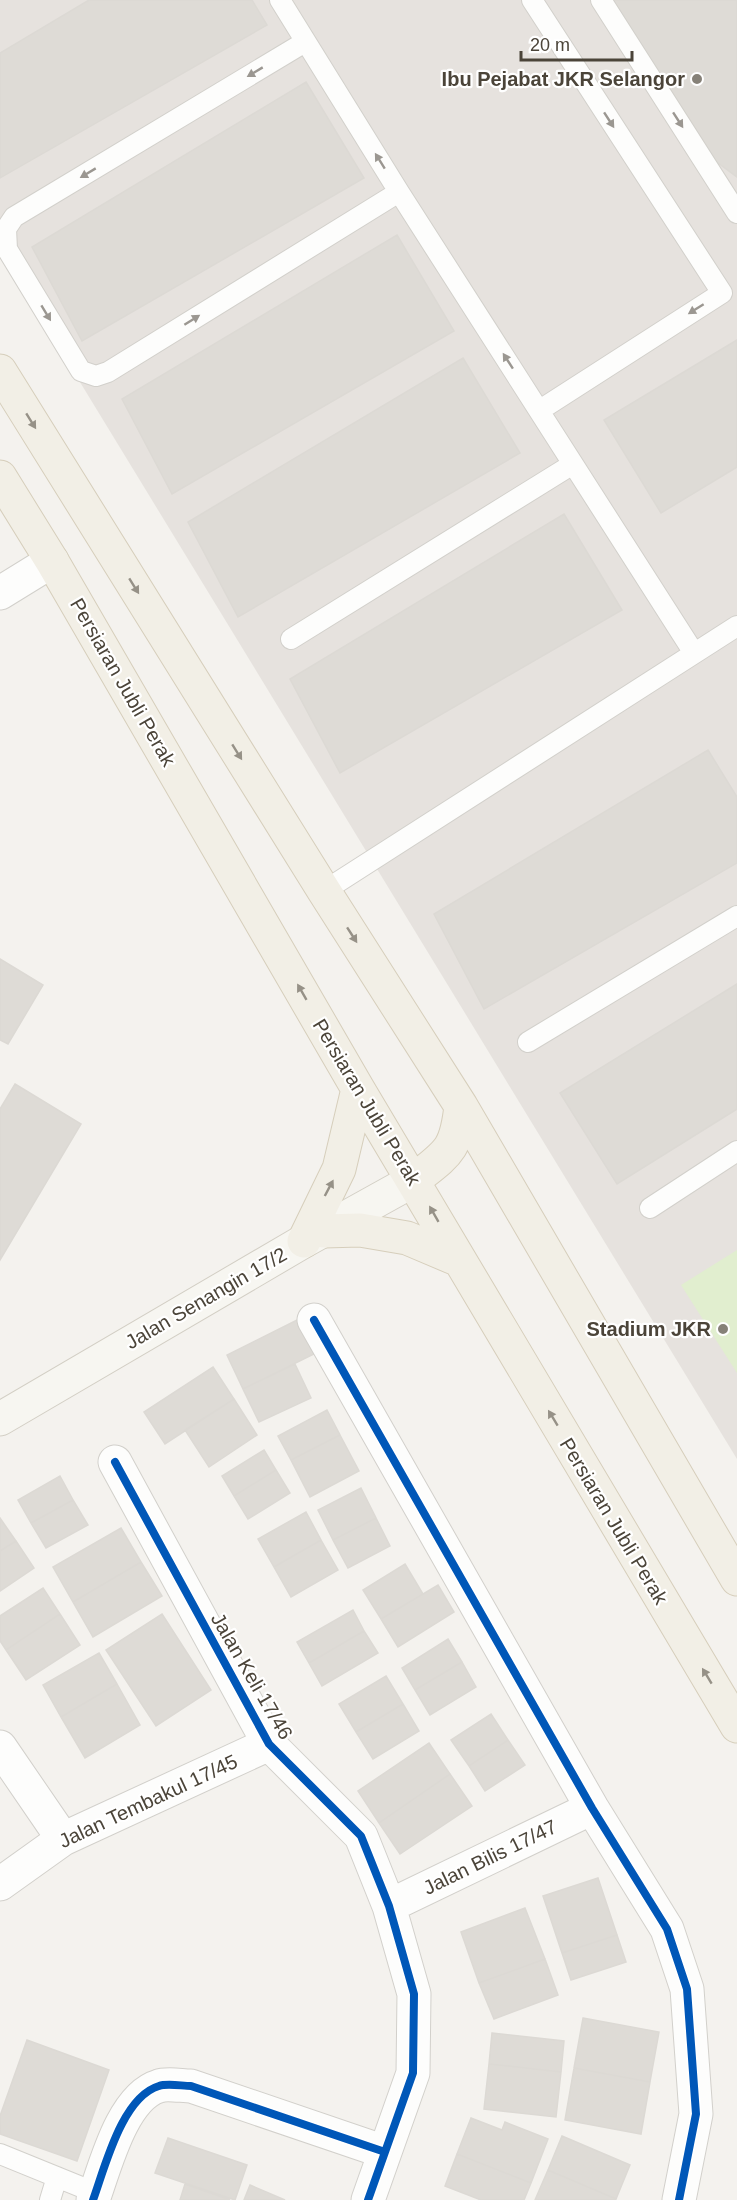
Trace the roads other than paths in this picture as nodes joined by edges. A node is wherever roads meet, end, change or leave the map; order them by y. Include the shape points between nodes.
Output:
1 (280, 0) edge
2 (532, 0) edge
3 (601, 0) edge
4 (305, 42) junction
5 (399, 192) junction
6 (737, 213) edge
7 (729, 288) edge
8 (0, 371) edge
9 (540, 410) junction
10 (573, 464) junction
11 (0, 477) edge
12 (52, 561) junction
13 (0, 593) edge
14 (737, 626) edge
15 (291, 639) dead end
16 (694, 653) junction
17 (324, 891) junction
18 (737, 915) edge
19 (528, 1042) dead end
20 (358, 1089) junction
21 (462, 1106) junction
22 (737, 1151) edge
23 (414, 1180) junction
24 (650, 1208) dead end
25 (314, 1236) junction
26 (459, 1260) junction
27 (314, 1320) dead end
28 (0, 1419) edge
29 (115, 1462) dead end
30 (737, 1579) edge
31 (737, 1726) edge
32 (269, 1744) junction
33 (0, 1748) edge
34 (592, 1808) junction
35 (63, 1839) junction
36 (0, 1884) edge
37 (388, 1906) junction
38 (385, 2152) junction
39 (0, 2154) edge
40 (57, 2177) junction
41 (94, 2196) edge
42 (50, 2200) edge
43 (368, 2200) edge
44 (679, 2200) edge

1 - 4 lane
2 -> 7 lane
3 -> 6 lane
5 -> 4 lane
4 -> 5 lane via 15,217 6,229 7,249 81,371 96,376 108,372
9 -> 5 lane
7 -> 9 lane
8 -> 17 main road
9 - 10 lane
10 - 15 lane
10 - 16 lane
11 - 12 main road, Persiaran Jubli Perak
12 - 13 street
20 -> 12 main road, Persiaran Jubli Perak
14 - 16 lane
16 - 17 lane
17 -> 21 main road
18 - 19 lane
20 - 23 main road, Persiaran Jubli Perak
25 -> 20 main road via 339,1169
21 - 23 main road via 458,1133 450,1149
21 - 30 main road
22 - 24 lane
23 - 25 street, Jalan Senangin 17/2
26 -> 23 main road, Persiaran Jubli Perak
25 - 26 main road via 360,1230 407,1238
25 - 28 street, Jalan Senangin 17/2
31 -> 26 main road, Persiaran Jubli Perak
27 - 34 street
29 - 32 street, Jalan Keli 17/46
32 - 35 street, Jalan Tembakul 17/45
32 - 37 street, Jalan Keli 17/46 via 361,1836
33 - 35 street
34 - 37 street, Jalan Bilis 17/47
34 - 44 street via 667,1929 687,1989 696,2114
35 - 36 street, Jalan Tembakul 17/45
37 - 38 street, Jalan Keli 17/46 via 414,1994 413,2073
38 - 41 street via 191,2086 159,2085 135,2101 121,2125
38 - 43 street, Jalan Keli 17/46
39 - 40 lane
40 - 41 lane
40 - 42 lane

